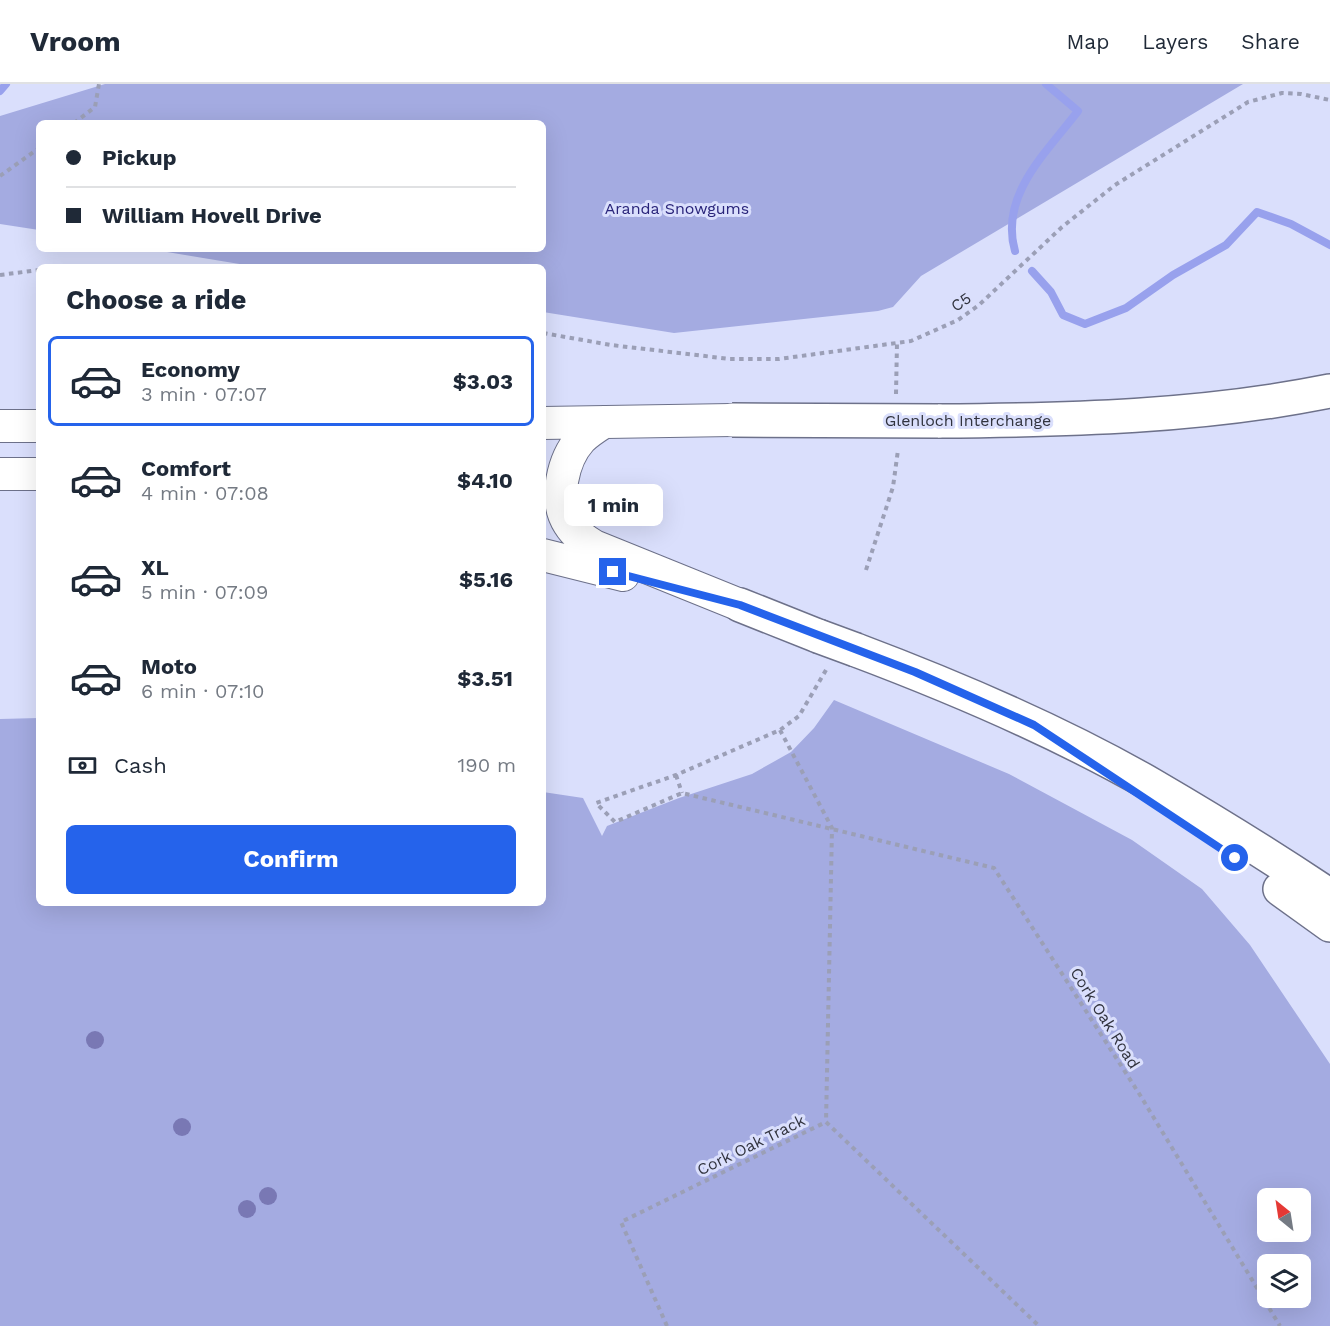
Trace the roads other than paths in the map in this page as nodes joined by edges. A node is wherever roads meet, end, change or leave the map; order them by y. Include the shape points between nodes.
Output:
1 (1330, 392) edge
2 (732, 420) joint
3 (604, 422) junction
4 (546, 423) edge
5 (0, 426) edge
6 (36, 426) edge
7 (0, 474) edge
8 (36, 474) edge
9 (546, 556) edge
10 (740, 605) junction
11 (1034, 725) junction
12 (1330, 896) edge
13 (1330, 925) edge

1 - 2 highway, Glenloch Interchange, bridge via 1144,416 1058,420
2 - 3 main road, Glenloch Interchange
3 - 4 main road, Glenloch Interchange
3 - 10 main road via 582,438 568,462 562,500 569,524 594,546
5 - 6 main road
7 - 8 main road
9 - 10 main road
10 - 11 highway, bridge via 915,672
11 - 12 highway via 1150,784
11 - 13 highway

